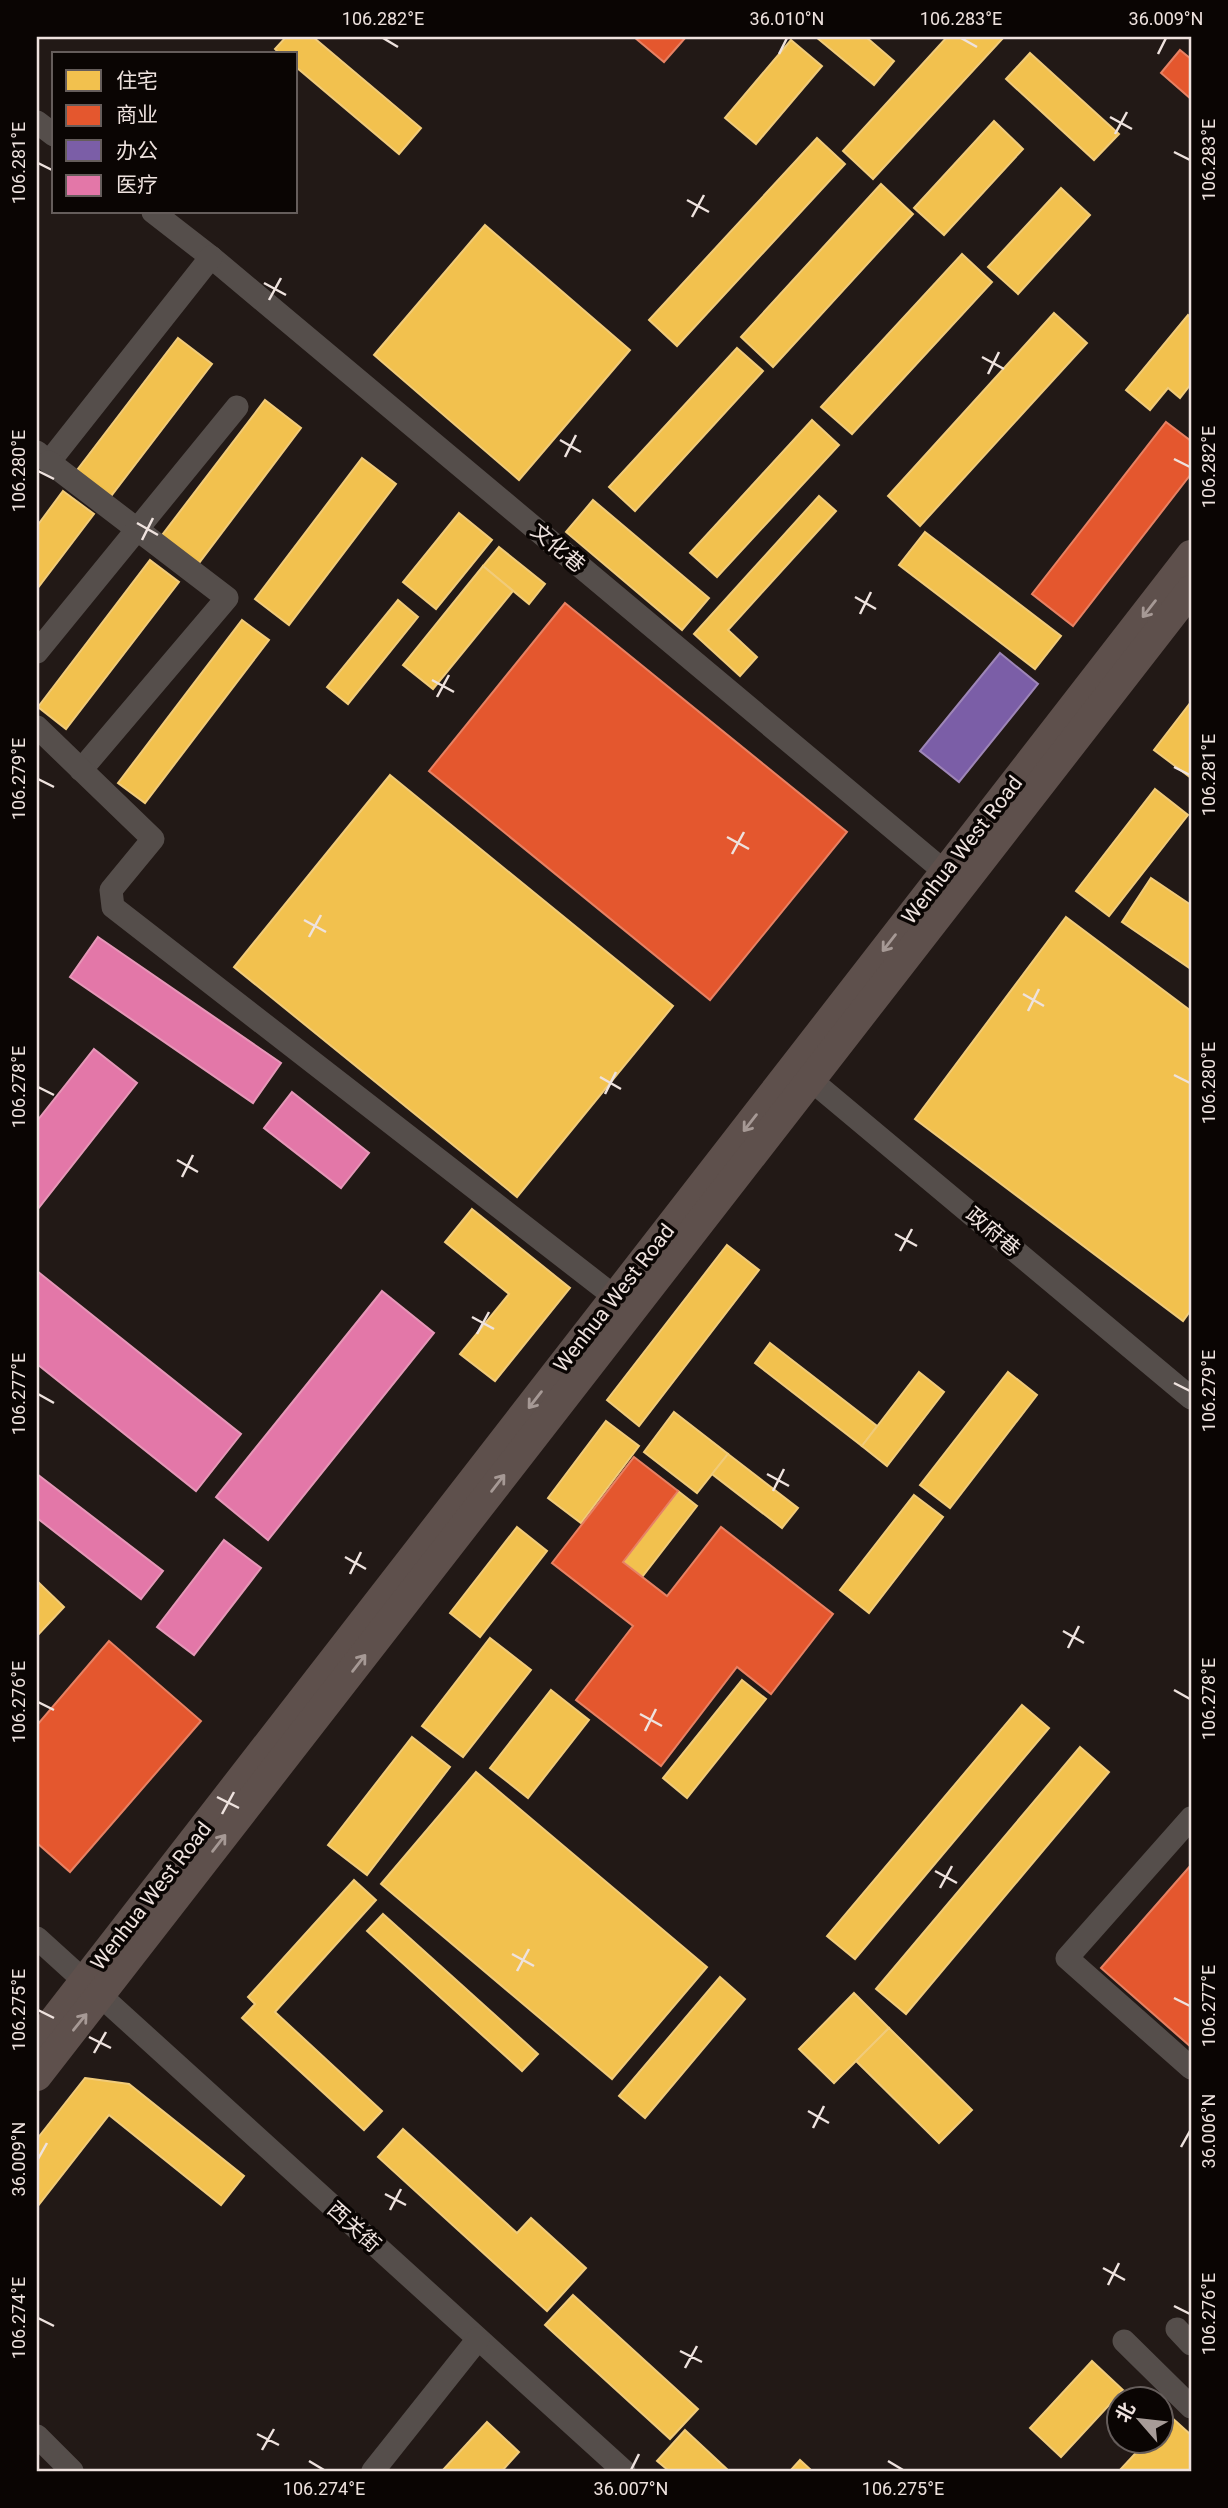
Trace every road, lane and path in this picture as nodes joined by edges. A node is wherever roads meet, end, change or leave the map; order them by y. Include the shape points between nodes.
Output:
1 (37, 122) edge
2 (52, 133) edge
3 (156, 214) edge
4 (211, 257) junction
5 (237, 407) dead end
6 (43, 457) edge
7 (136, 530) junction
8 (1191, 555) edge
9 (1191, 590) edge
10 (37, 652) edge
11 (37, 727) edge
12 (81, 770) junction
13 (953, 879) junction
14 (802, 1073) junction
15 (615, 1297) junction
16 (1191, 1398) edge
17 (1191, 1818) edge
18 (37, 1938) edge
19 (93, 1989) junction
20 (37, 2042) edge
21 (1191, 2068) edge
22 (37, 2076) edge
23 (478, 2339) junction
24 (1124, 2341) dead end
25 (1191, 2407) edge
26 (37, 2436) edge
27 (72, 2471) edge
28 (373, 2471) edge
29 (624, 2471) edge

1 - 2 street
3 - 4 street, 文化巷
4 - 6 street
4 - 13 street, 文化巷
5 - 7 street
6 - 7 street
7 - 10 street
7 - 12 street via 228,598
8 -> 13 main road, Wenhua West Road
9 - 13 main road, Wenhua West Road
11 - 12 street
12 - 15 street via 153,839 111,890 113,907
13 - 14 main road, Wenhua West Road
14 -> 15 main road, Wenhua West Road
14 - 16 street, 政府巷
19 -> 14 main road, Wenhua West Road
15 -> 19 main road, Wenhua West Road
17 - 21 street via 1067,1958
18 - 19 street, 西关街
19 - 20 main road, Wenhua West Road
22 -> 19 main road, Wenhua West Road
19 - 23 street, 西关街
23 - 28 street
23 - 29 street, 西关街
24 - 25 street
26 - 27 street

